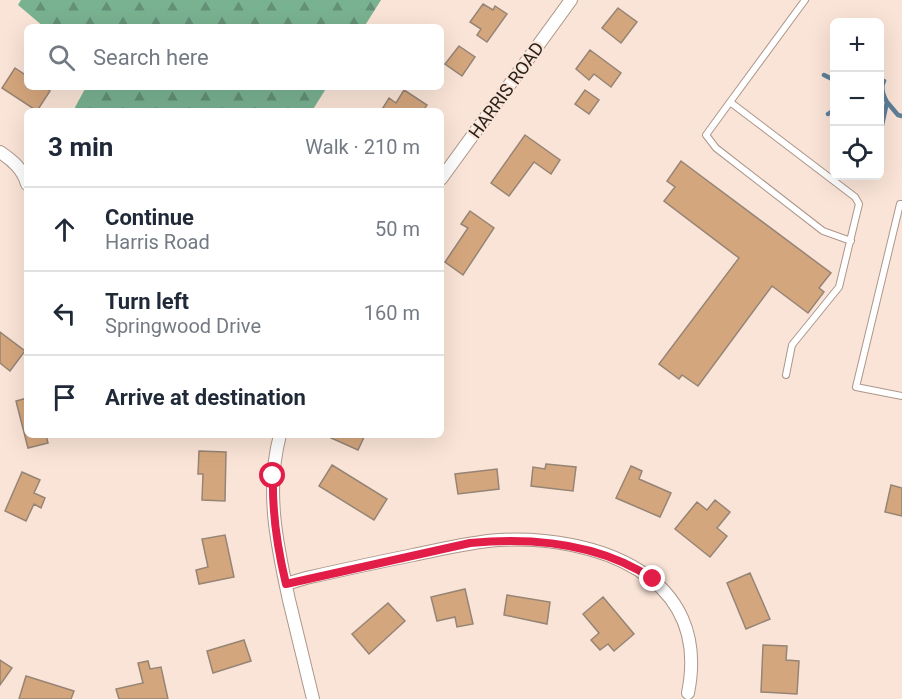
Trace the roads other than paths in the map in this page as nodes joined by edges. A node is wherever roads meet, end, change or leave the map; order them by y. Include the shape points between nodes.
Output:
1 (571, 0) edge
2 (805, 0) edge
3 (730, 102) junction
4 (0, 152) edge
5 (24, 175) edge
6 (444, 175) edge
7 (902, 204) edge
8 (851, 241) junction
9 (786, 375) dead end
10 (902, 396) edge
11 (279, 438) edge
12 (286, 584) junction
13 (688, 693) dead end
14 (313, 699) edge

1 - 6 street, HARRIS ROAD
2 - 3 lane
3 - 8 lane via 855,197 859,204
3 - 8 lane via 706,135 716,148 823,231
4 - 5 street via 13,160
7 - 10 lane via 856,387
8 - 9 lane via 839,287 792,345
11 - 12 street via 272,509
12 - 13 street via 470,543 501,540 537,541 602,554 653,579 681,614 692,658
12 - 14 street

